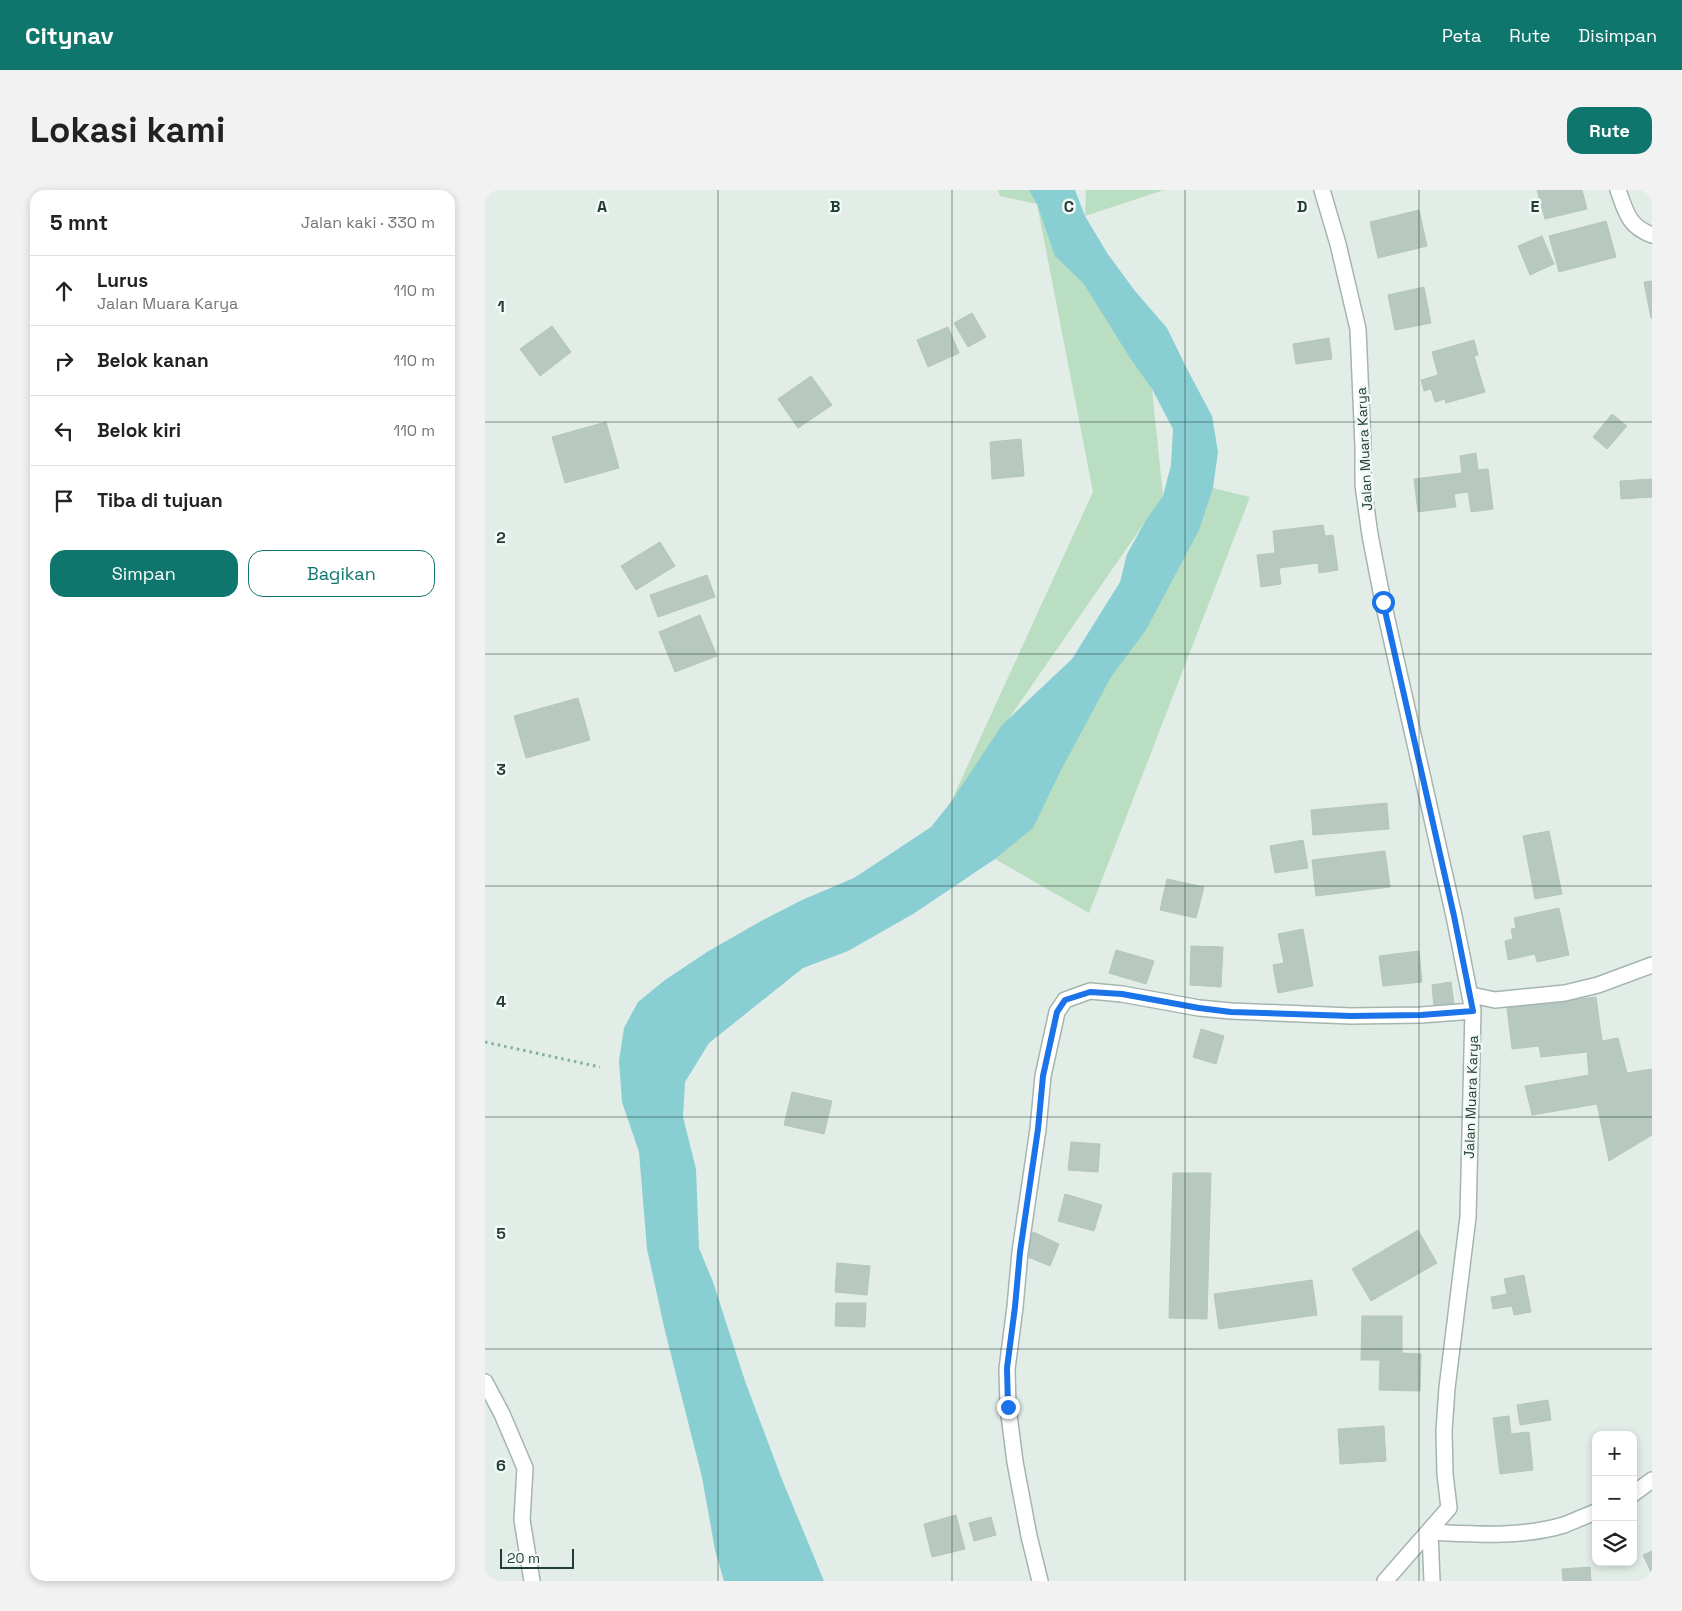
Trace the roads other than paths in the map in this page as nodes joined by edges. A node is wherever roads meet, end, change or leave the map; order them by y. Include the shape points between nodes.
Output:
1 (1322, 190) edge
2 (1618, 190) edge
3 (1652, 235) edge
4 (1652, 965) edge
5 (1471, 995) junction
6 (1473, 1011) junction
7 (485, 1382) edge
8 (1652, 1480) edge
9 (1637, 1491) edge
10 (1592, 1514) edge
11 (1430, 1532) junction
12 (532, 1581) edge
13 (1041, 1581) edge
14 (1385, 1581) edge
15 (1432, 1581) edge

1 - 5 street, Jalan Muara Karya via 1358,329 1363,485 1370,535
2 - 3 street via 1629,220
4 - 5 street via 1565,993 1495,1000
5 - 6 street, Jalan Muara Karya
6 - 11 street, Jalan Muara Karya via 1468,1217 1444,1431 1449,1508
6 - 13 street via 1351,1016 1231,1012 1122,994 1090,992 1065,1000 1057,1012 1043,1076 1007,1368 1015,1462
7 - 12 street via 525,1468 522,1520
8 - 9 street
10 - 11 street via 1563,1525 1527,1532
11 - 14 street, Jalan Muara Karya
11 - 15 street

